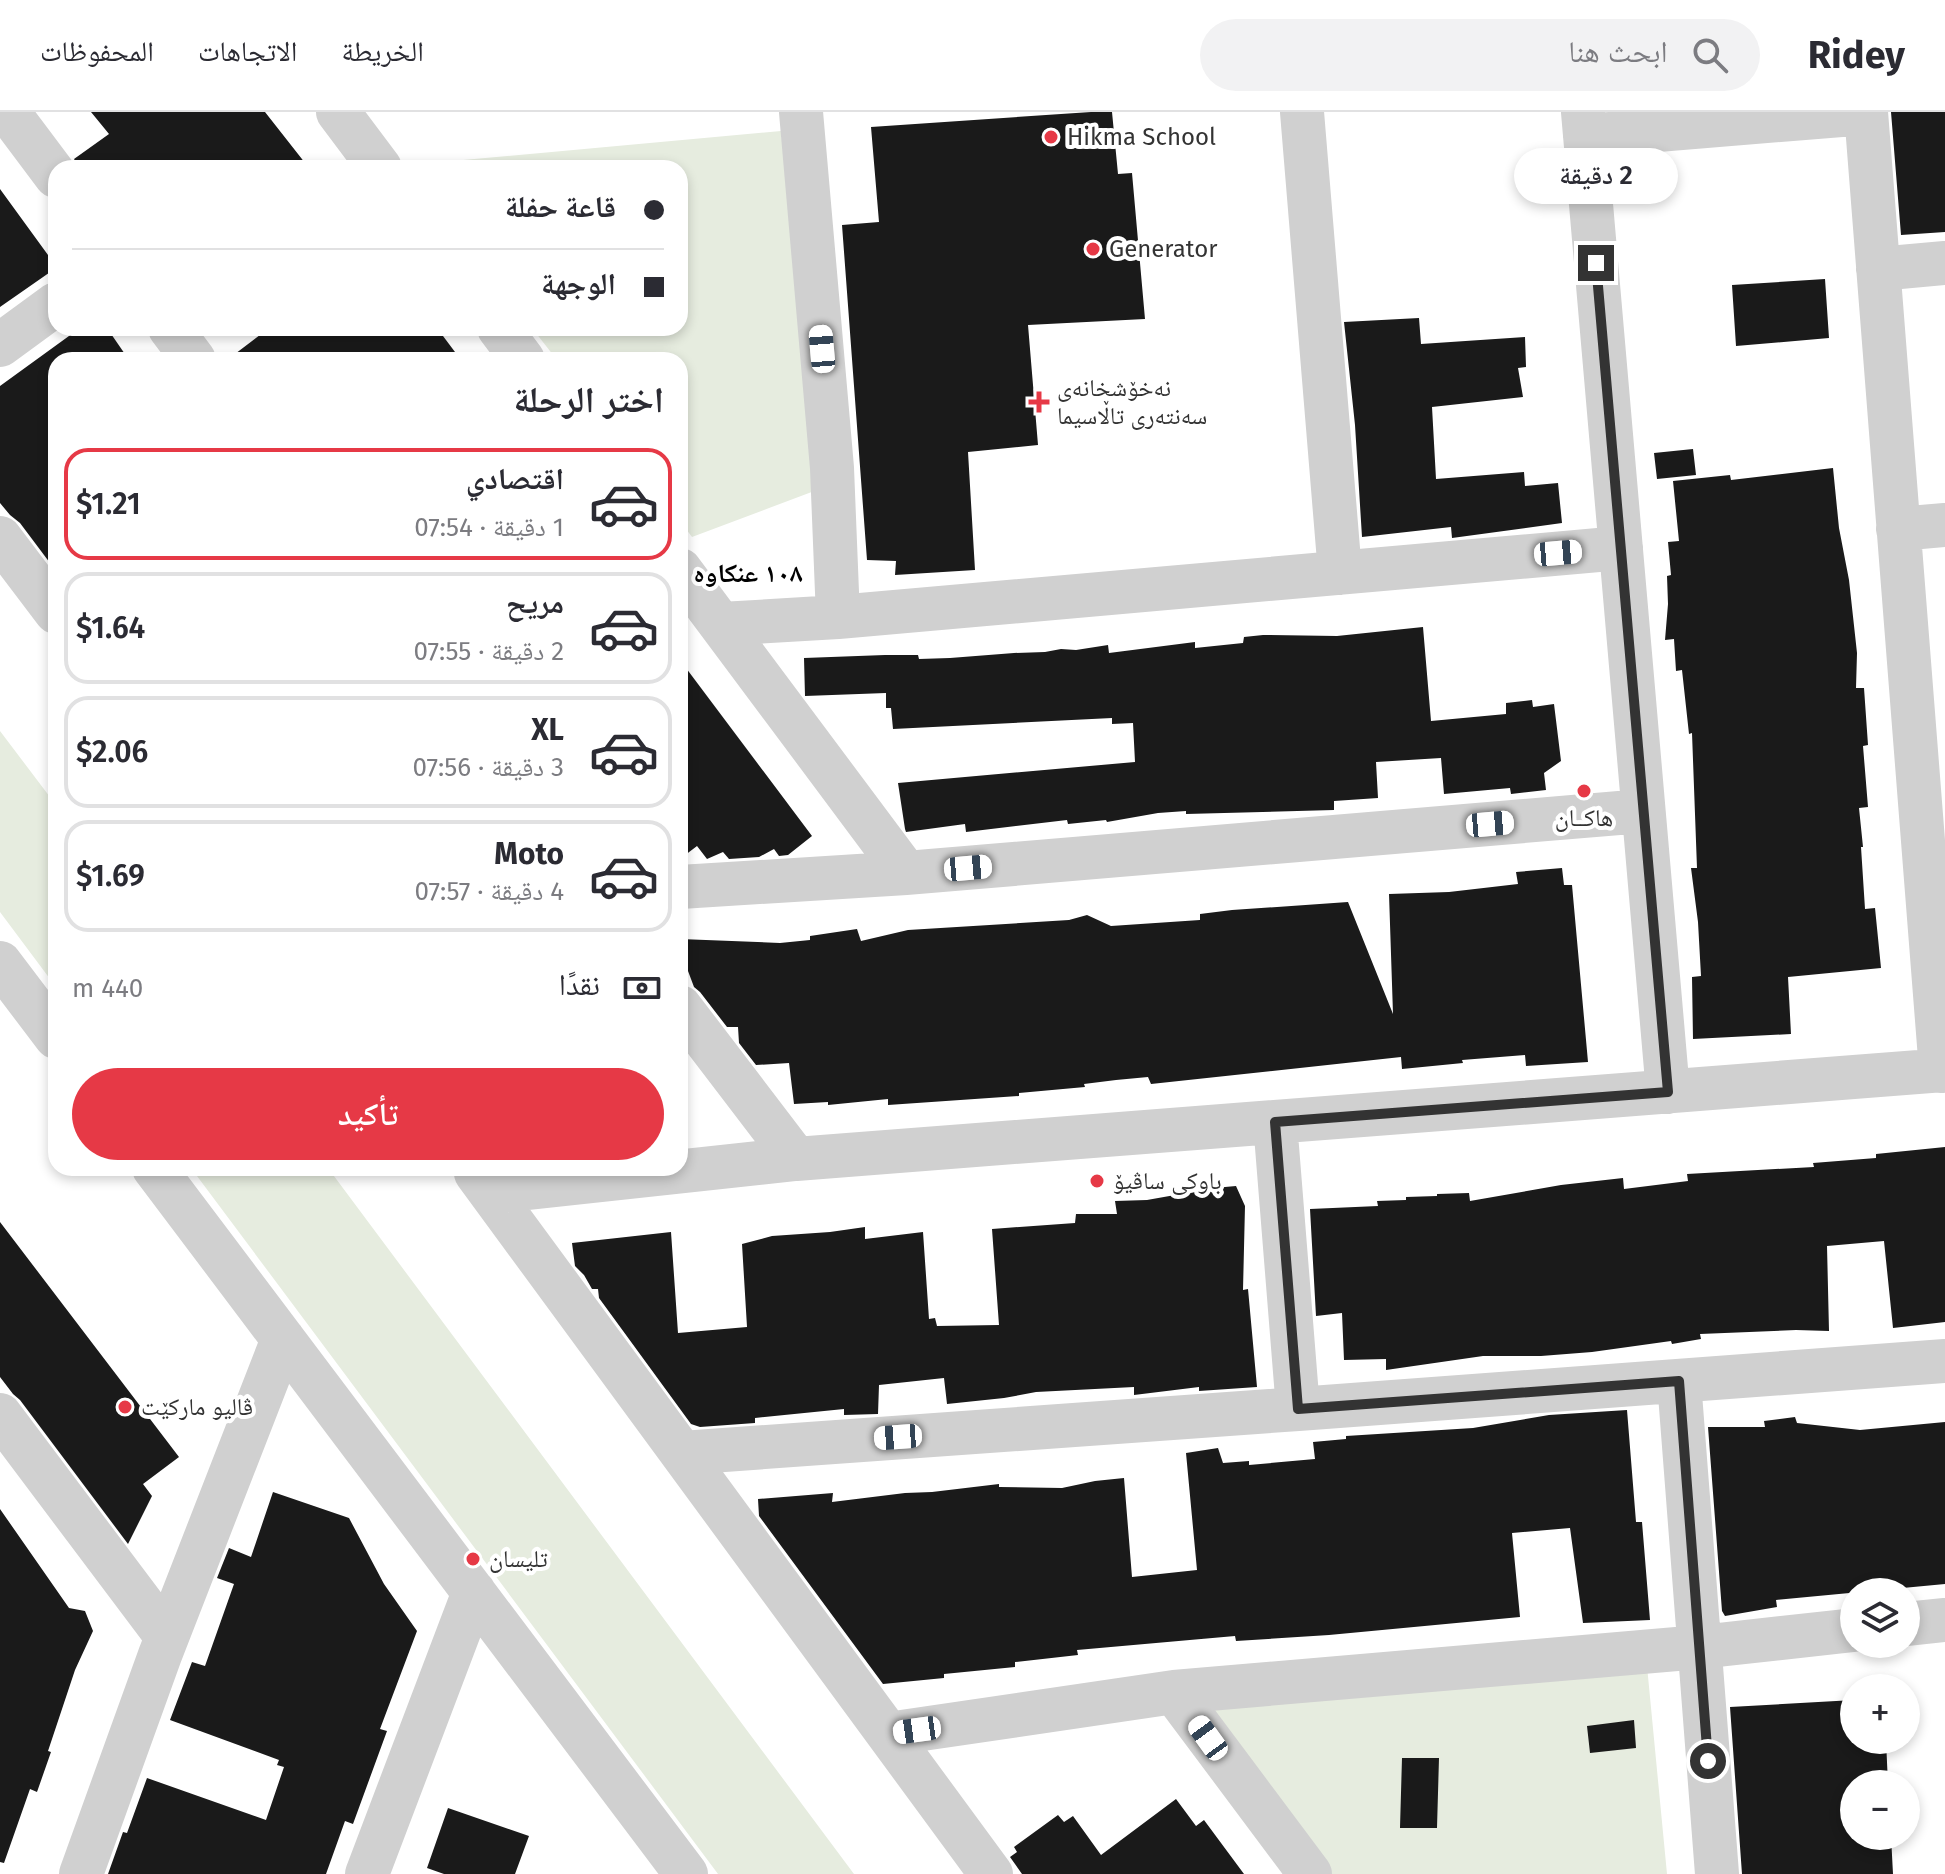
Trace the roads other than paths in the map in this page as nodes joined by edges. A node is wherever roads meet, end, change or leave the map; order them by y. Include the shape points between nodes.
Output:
1 (8, 112) edge
2 (338, 112) edge
3 (801, 112) edge
4 (1302, 112) edge
5 (1866, 113) edge
6 (1584, 124) edge
7 (374, 160) edge
8 (48, 165) edge
9 (1945, 263) edge
10 (1878, 269) junction
11 (48, 310) edge
12 (0, 345) edge
13 (1945, 525) edge
14 (1898, 529) junction
15 (0, 538) edge
16 (1621, 548) junction
17 (1340, 573) junction
18 (688, 581) edge
19 (48, 601) edge
20 (838, 617) junction
21 (721, 624) junction
22 (1643, 811) junction
23 (906, 873) junction
24 (688, 887) edge
25 (0, 963) edge
26 (688, 1017) edge
27 (48, 1026) edge
28 (1943, 1071) edge
29 (1668, 1092) junction
30 (1275, 1122) junction
31 (796, 1159) junction
32 (688, 1166) edge
33 (160, 1176) edge
34 (542, 1176) edge
35 (482, 1180) edge
36 (283, 1339) junction
37 (1945, 1361) edge
38 (1679, 1381) junction
39 (1298, 1409) junction
40 (0, 1415) edge
41 (682, 1453) junction
42 (474, 1592) junction
43 (1945, 1620) edge
44 (1920, 1623) edge
45 (1840, 1632) edge
46 (167, 1637) junction
47 (1700, 1647) junction
48 (1174, 1692) junction
49 (888, 1734) junction
50 (666, 1864) edge
51 (81, 1874) edge
52 (367, 1874) edge
53 (991, 1874) edge
54 (1310, 1874) edge
55 (1717, 1874) edge

1 - 8 street
2 - 7 street
3 - 20 street via 832,468
4 - 17 street
5 - 6 street
5 - 10 street
6 - 16 street
9 - 10 street
10 - 14 street
11 - 12 street
13 - 14 street
14 - 28 street
15 - 19 street
16 - 17 street
16 - 22 street
17 - 20 street
18 - 21 street
20 - 21 street
21 - 23 street
22 - 23 street
22 - 29 street
23 - 24 street
25 - 27 street
26 - 31 street
28 - 29 street
29 - 30 street
30 - 31 street
30 - 39 street
31 - 32 street
33 - 36 street
34 - 35 street
35 - 41 street
36 - 42 street
36 - 46 street
37 - 38 street
38 - 39 street
38 - 47 street
39 - 41 street
40 - 46 street
41 - 49 street
42 - 50 street
42 - 52 street
43 - 44 street
45 - 47 street
46 - 51 street
47 - 48 street
47 - 55 street
48 - 49 street
48 - 54 street
49 - 53 street

